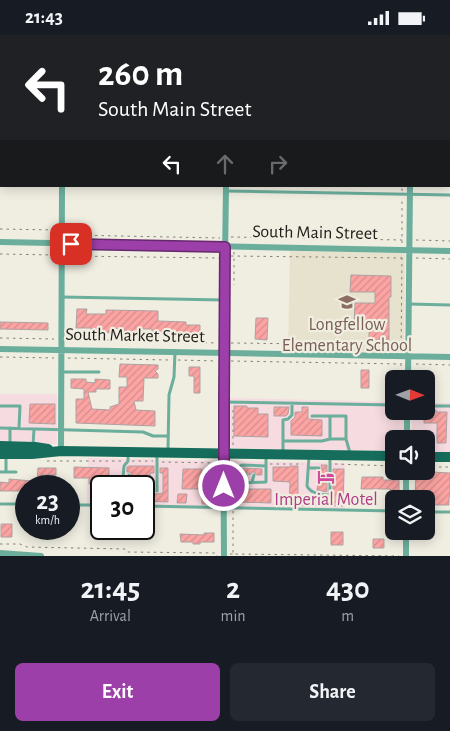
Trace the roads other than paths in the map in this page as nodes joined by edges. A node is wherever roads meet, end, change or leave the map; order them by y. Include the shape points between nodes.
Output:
1 (62, 187) edge
2 (410, 187) edge
3 (226, 189) edge
4 (406, 194) junction
5 (450, 195) edge
6 (0, 242) edge
7 (62, 244) junction
8 (225, 247) junction
9 (405, 250) junction
10 (450, 251) edge
11 (62, 297) junction
12 (225, 300) junction
13 (408, 304) junction
14 (450, 305) edge
15 (0, 349) edge
16 (62, 350) junction
17 (175, 352) junction
18 (224, 353) junction
19 (405, 356) junction
20 (450, 357) edge
21 (407, 370) edge
22 (61, 372) junction
23 (100, 372) dead end
24 (224, 402) junction
25 (292, 403) junction
26 (385, 405) edge
27 (0, 406) edge
28 (435, 406) edge
29 (450, 406) edge
30 (312, 416) dead end
31 (330, 416) junction
32 (0, 427) edge
33 (10, 428) junction
34 (19, 428) junction
35 (34, 429) junction
36 (62, 430) junction
37 (168, 436) junction
38 (330, 439) junction
39 (346, 439) junction
40 (283, 441) junction
41 (295, 441) junction
42 (33, 447) junction
43 (4, 450) edge
44 (61, 451) junction
45 (168, 453) junction
46 (283, 455) junction
47 (295, 455) junction
48 (350, 456) junction
49 (128, 457) junction
50 (157, 457) junction
51 (385, 457) edge
52 (435, 457) edge
53 (450, 457) edge
54 (224, 458) junction
55 (266, 461) junction
56 (309, 463) junction
57 (329, 464) junction
58 (130, 466) dead end
59 (319, 468) dead end
60 (0, 472) edge
61 (6, 472) junction
62 (16, 473) dead end
63 (224, 473) junction
64 (238, 473) junction
65 (123, 475) edge
66 (246, 475) dead end
67 (254, 475) dead end
68 (241, 483) junction
69 (252, 483) junction
70 (157, 491) dead end
71 (224, 499) junction
72 (0, 504) edge
73 (15, 504) edge
74 (155, 506) edge
75 (224, 507) junction
76 (385, 511) edge
77 (435, 512) edge
78 (450, 512) edge
79 (406, 540) edge
80 (0, 553) edge
81 (41, 556) edge
82 (224, 556) edge
83 (406, 556) edge

1 - 7 street
2 - 4 street
3 - 4 lane
3 - 8 street
4 - 5 lane
4 - 9 street via 409,240
6 - 7 street, South Main Street
7 - 8 street, South Main Street
7 - 11 street
8 - 9 street, South Main Street
8 - 12 street
9 - 10 street, South Main Street
9 - 13 street
11 - 12 lane
11 - 16 street
12 - 18 street
13 - 14 lane
13 - 19 street
15 - 16 street, South Market Street
16 - 17 street, South Market Street
16 - 22 street
17 - 18 street, South Market Street
17 - 37 lane
18 - 19 street, South Market Street
18 - 24 street
19 - 20 street, South Market Street
19 - 21 street
22 - 23 lane
22 - 36 street
24 - 25 lane
24 - 54 street
25 - 26 lane
25 - 40 lane via 292,415 283,420
27 - 34 lane via 20,406
28 - 29 lane
30 - 31 lane
31 - 38 lane
31 - 39 lane via 346,416
32 - 33 lane
33 - 34 lane
33 - 43 lane
34 - 35 lane
35 - 36 lane
35 - 42 lane
36 - 37 lane via 139,431 153,436
36 - 44 street
37 - 45 lane
38 - 39 lane
38 - 41 lane
39 - 48 lane
40 - 41 lane
40 - 46 lane
41 - 47 lane
42 - 43 main road
42 - 44 main road
43 - 44 main road via 32,454
43 - 61 lane
44 - 49 main road
45 - 50 main road
45 - 54 main road
46 - 47 main road
46 - 55 main road
47 - 56 main road
48 - 51 main road
48 - 57 main road
49 - 50 main road
49 - 58 lane
49 - 65 lane
50 - 70 lane
52 - 53 main road
54 - 55 main road
54 - 63 street
55 - 64 lane via 258,467 242,465
55 - 69 lane via 266,482
56 - 57 main road
56 - 57 lane via 307,486 309,490 323,495 330,493
56 - 59 lane
60 - 61 lane
61 - 62 lane
63 - 64 lane
63 - 71 street
64 - 68 lane
66 - 68 lane
67 - 69 lane
68 - 69 lane
68 - 71 lane via 237,498
71 - 75 street
72 - 73 lane
74 - 75 lane
75 - 76 lane
75 - 82 street
77 - 78 lane
79 - 83 street
80 - 81 street

